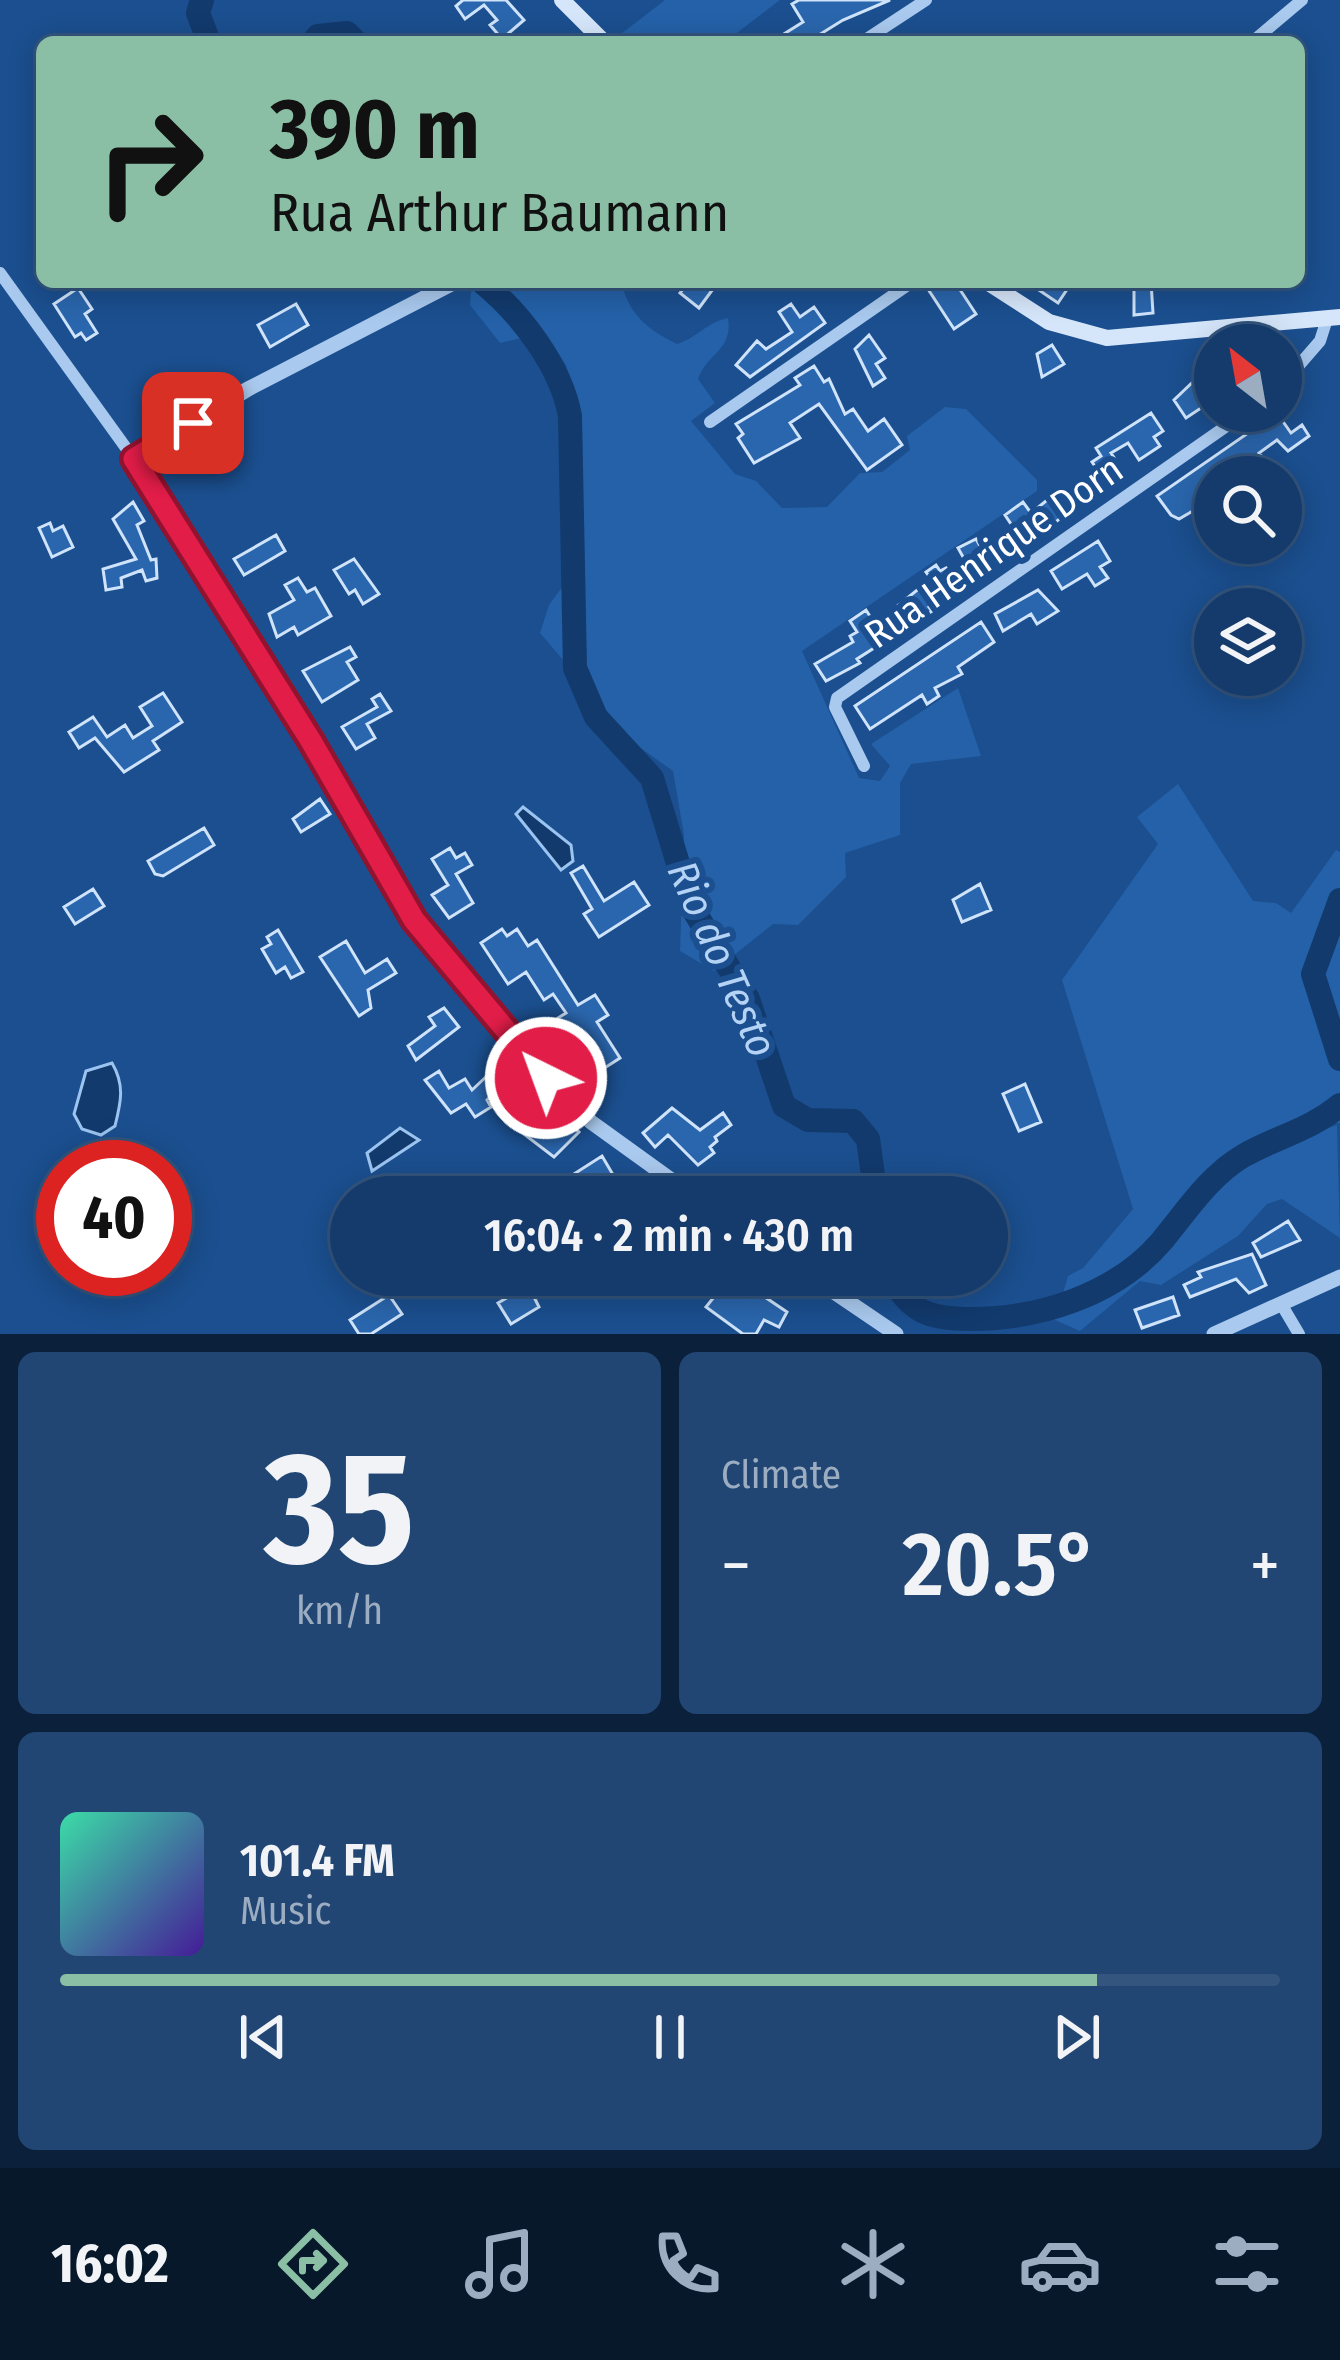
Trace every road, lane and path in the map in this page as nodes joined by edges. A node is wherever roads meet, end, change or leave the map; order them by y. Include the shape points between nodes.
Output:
1 (562, 0) edge
2 (926, 0) edge
3 (1302, 0) edge
4 (598, 36) edge
5 (871, 36) edge
6 (1259, 36) edge
7 (0, 273) edge
8 (443, 288) edge
9 (903, 288) edge
10 (997, 288) edge
11 (1334, 318) edge
12 (1302, 361) edge
13 (710, 422) dead end
14 (1217, 432) edge
15 (134, 459) junction
16 (864, 766) dead end
17 (666, 1176) edge
18 (1340, 1277) edge
19 (840, 1296) edge
20 (1283, 1307) junction
21 (896, 1334) edge
22 (1214, 1334) edge
23 (1299, 1334) edge

1 - 4 main road
2 - 5 street
3 - 6 street
7 - 15 street
8 - 15 street via 248,389
9 - 13 street
10 - 11 main road via 1049,322 1107,338
11 - 12 street
14 - 16 street, Rua Henrique Dorn via 837,698
15 - 17 street via 434,948 592,1122
18 - 20 street
19 - 21 street
20 - 22 street
20 - 23 street

